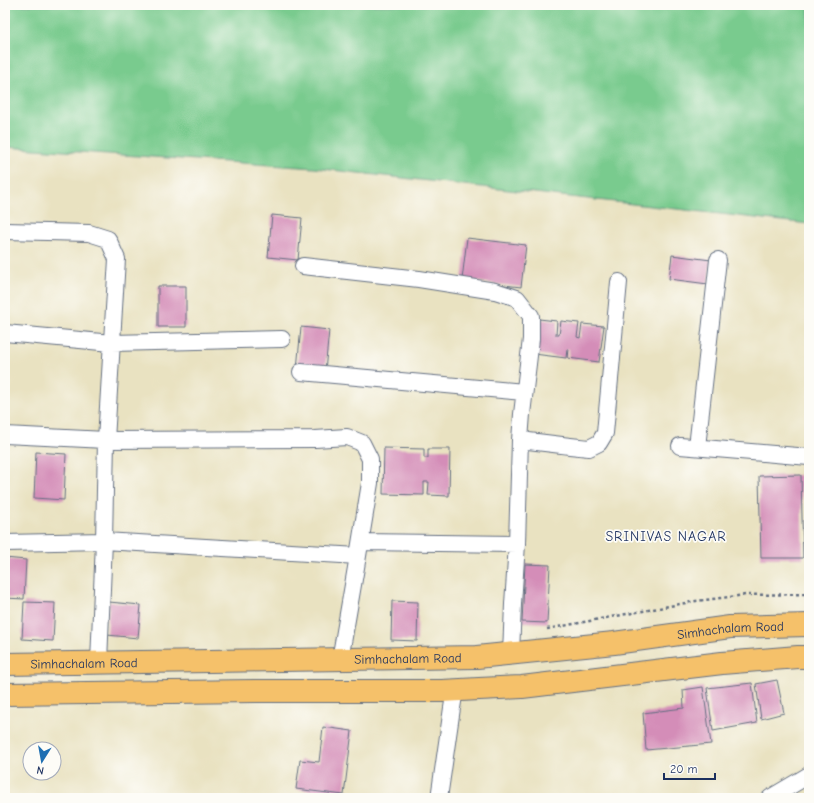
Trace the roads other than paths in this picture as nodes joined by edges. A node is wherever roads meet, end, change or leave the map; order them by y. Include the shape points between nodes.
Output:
1 (5, 231) edge
2 (718, 260) dead end
3 (303, 266) dead end
4 (619, 282) dead end
5 (5, 333) edge
6 (282, 339) dead end
7 (112, 343) junction
8 (301, 372) dead end
9 (524, 392) junction
10 (5, 435) edge
11 (106, 440) junction
12 (520, 440) junction
13 (680, 446) dead end
14 (697, 447) junction
15 (809, 457) edge
16 (104, 541) junction
17 (5, 543) edge
18 (517, 544) junction
19 (360, 549) junction
20 (809, 625) edge
21 (511, 654) junction
22 (809, 658) edge
23 (340, 660) junction
24 (99, 662) junction
25 (5, 664) edge
26 (455, 690) junction
27 (5, 694) edge
28 (809, 775) edge
29 (438, 798) edge
30 (770, 798) edge

1 - 7 street via 89,233 108,239 117,259
2 - 14 street
3 - 9 street via 427,280 495,291 517,298 531,316 531,339
4 - 12 street via 605,433 600,443 589,448
5 - 7 street
6 - 7 street
7 - 11 street
8 - 9 street
9 - 12 street
10 - 11 street
11 - 16 street
11 - 19 street via 347,437 362,443 370,458 370,483
12 - 18 street
13 - 14 street
14 - 15 street
16 - 17 street
16 - 19 street
16 - 24 street
18 - 19 street
18 - 21 street
19 - 23 street
20 - 21 main road, Simhachalam Road via 730,627
21 - 23 main road, Simhachalam Road
22 - 26 main road via 722,663 522,687
23 - 24 main road, Simhachalam Road
24 - 25 main road, Simhachalam Road
26 - 27 main road
26 - 29 street
28 - 30 street

